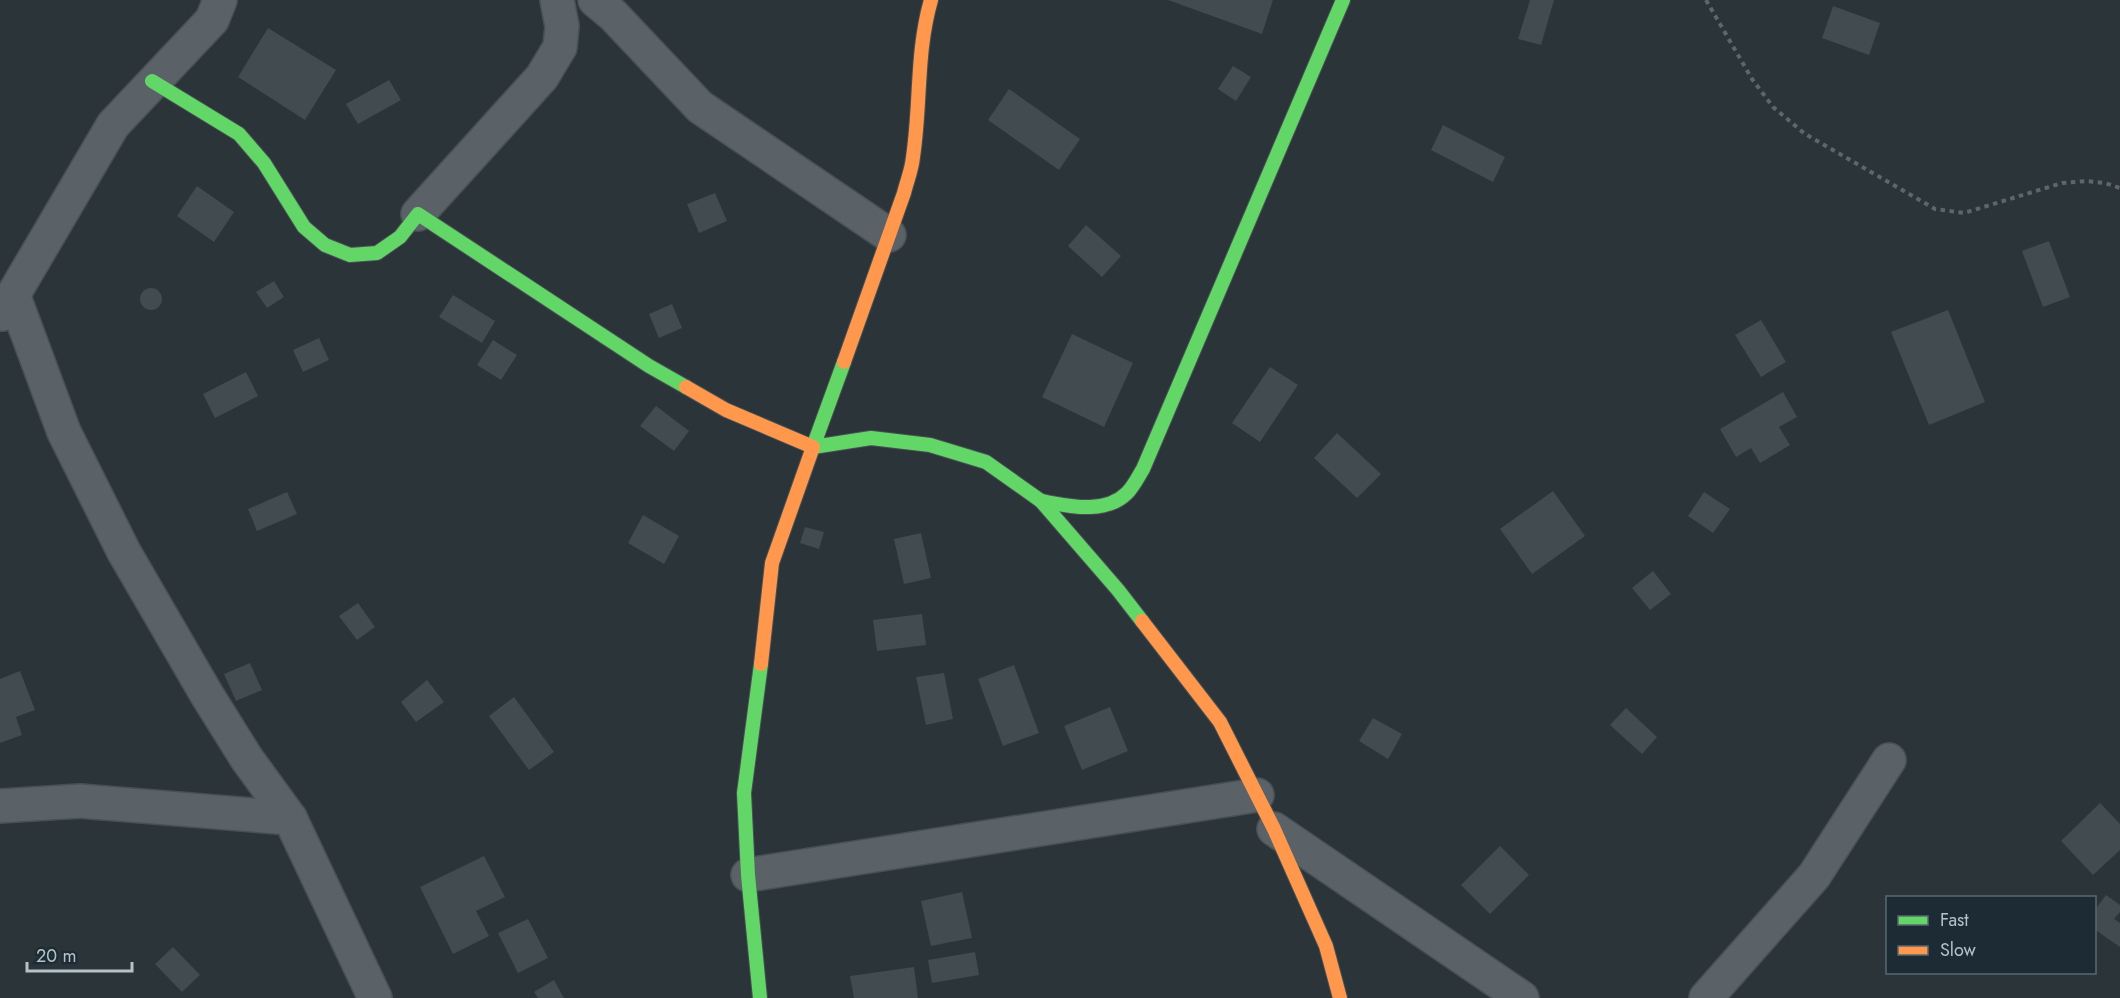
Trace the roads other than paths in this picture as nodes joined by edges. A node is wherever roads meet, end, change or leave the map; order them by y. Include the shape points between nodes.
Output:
1 (220, 0) edge
2 (557, 0) edge
3 (595, 0) edge
4 (931, 0) edge
5 (1343, 0) edge
6 (152, 81) junction
7 (418, 214) junction
8 (889, 235) junction
9 (7, 307) edge
10 (813, 447) junction
11 (1041, 501) junction
12 (1888, 760) dead end
13 (1257, 795) junction
14 (0, 806) edge
15 (290, 818) junction
16 (1274, 829) junction
17 (748, 875) junction
18 (375, 998) edge
19 (760, 998) edge
20 (1340, 998) edge
21 (1522, 998) edge
22 (1706, 998) edge

1 - 6 street via 212,20
2 - 7 street via 562,26 560,47 542,77
3 - 8 street via 700,107
4 - 8 street via 918,59 914,154
5 - 11 street via 1143,469 1118,501 1087,509
6 - 7 street via 239,134 264,163 304,227 325,245 350,255 377,253 400,237
6 - 9 street via 113,125
7 - 10 street via 650,366 726,410
8 - 10 street
9 - 15 street via 124,552 207,695
10 - 11 street via 871,438 930,445 986,462
10 - 17 street via 772,563 744,793
11 - 13 street via 1118,590 1220,722
12 - 22 street via 1814,876
13 - 16 street
13 - 17 street
14 - 15 street via 80,801
15 - 18 street
16 - 20 street via 1326,946
16 - 21 street
17 - 19 street

